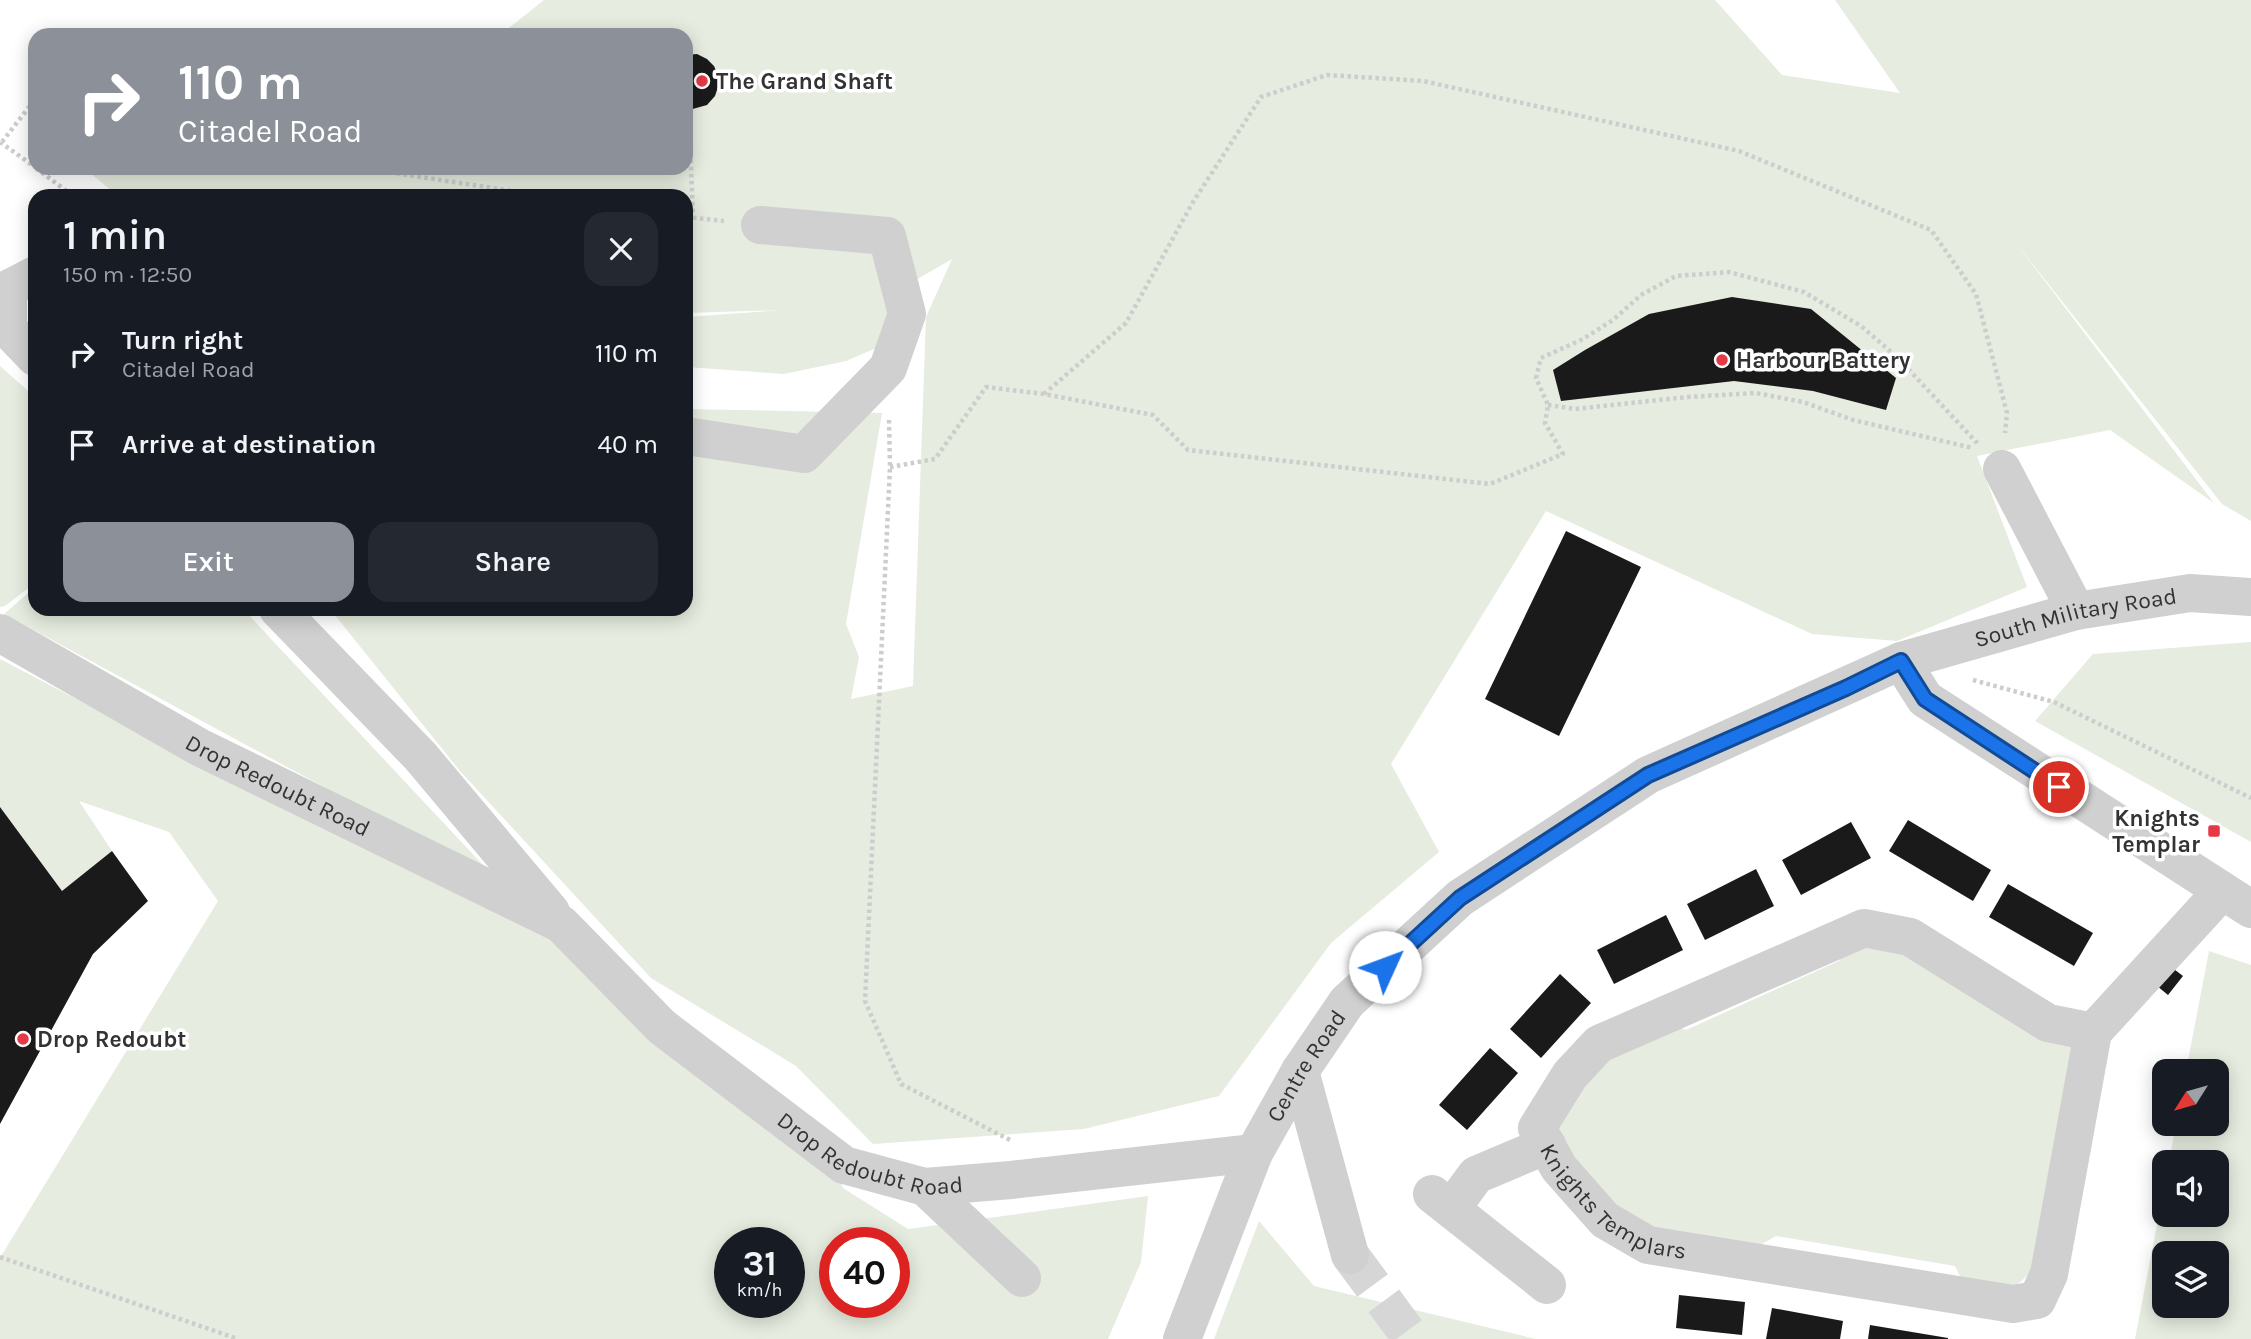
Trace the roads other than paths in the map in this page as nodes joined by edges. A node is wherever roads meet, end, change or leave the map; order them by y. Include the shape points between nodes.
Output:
1 (760, 225) dead end
2 (28, 279) edge
3 (28, 350) edge
4 (693, 437) edge
5 (2002, 469) road end
6 (2251, 597) edge
7 (2076, 611) junction
8 (285, 616) edge
9 (0, 633) edge
10 (1901, 661) junction
11 (2236, 900) edge
12 (561, 924) junction
13 (2093, 1032) junction
14 (1300, 1071) junction
15 (1547, 1145) junction
16 (1254, 1153) junction
17 (925, 1187) junction
18 (1350, 1255) tunnel mouth
19 (1022, 1278) dead end
20 (1547, 1284) dead end
21 (1182, 1339) edge

1 - 4 street via 887,236 907,314 888,368 804,454
2 - 3 street via 8,289 8,329
5 - 7 street
6 - 7 street, South Military Road via 2190,593
7 - 10 street, South Military Road
8 - 12 street, Drop Redoubt Road via 421,757
9 - 12 street, Drop Redoubt Road via 199,747
10 - 11 street via 1925,699
10 - 14 street, Centre Road via 1648,775 1460,898 1347,1002
11 - 13 street
12 - 17 street, Drop Redoubt Road via 662,1027 844,1165
13 - 15 street, Knights Templars via 2048,1023 1910,937 1864,928 1599,1044 1570,1075 1537,1128
13 - 15 street, Knights Templars via 2049,1274 2037,1300 2013,1304 1648,1245 1605,1220 1559,1168
14 - 16 street, Centre Road
14 - 18 street
15 - 20 street via 1476,1175 1442,1201
16 - 17 street, Drop Redoubt Road
16 - 21 street, Centre Road
17 - 19 street

